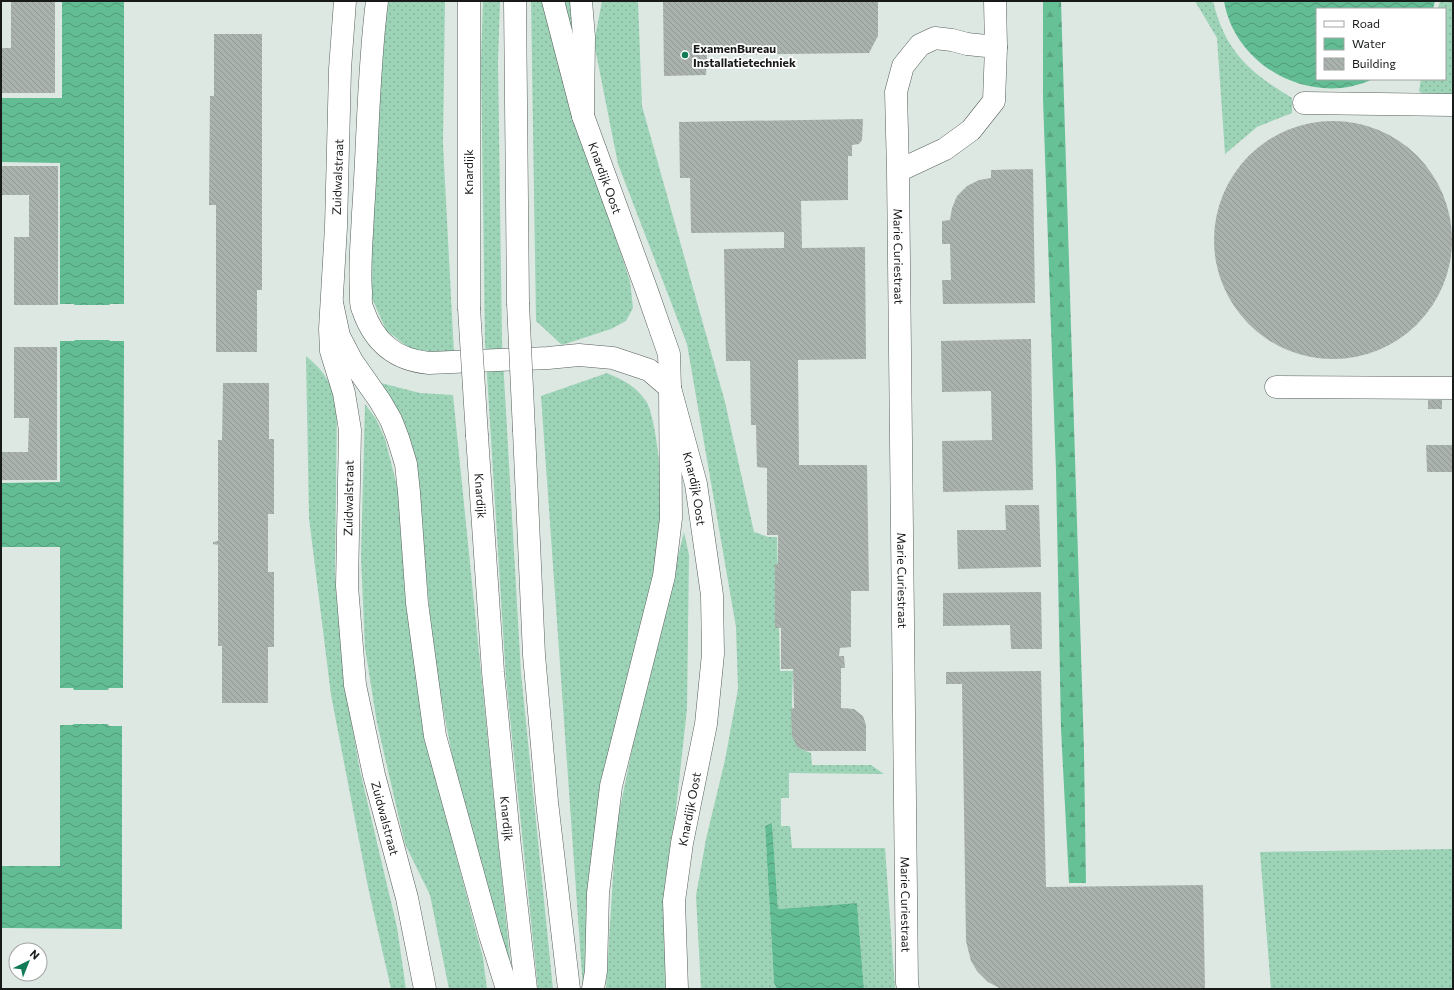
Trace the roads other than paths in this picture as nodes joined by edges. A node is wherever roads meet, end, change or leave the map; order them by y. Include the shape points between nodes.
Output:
1 (345, 1) edge
2 (377, 1) edge
3 (469, 1) edge
4 (514, 1) edge
5 (553, 1) edge
6 (581, 1) edge
7 (995, 1) edge
8 (996, 47) junction
9 (1304, 103) dead end
10 (1453, 105) edge
11 (583, 116) junction
12 (898, 171) junction
13 (332, 303) junction
14 (1276, 387) dead end
15 (670, 388) junction
16 (1453, 388) edge
17 (425, 989) edge
18 (507, 989) edge
19 (526, 989) edge
20 (569, 989) edge
21 (593, 989) edge
22 (677, 989) edge
23 (908, 989) edge

1 - 13 street, Zuidwalstraat via 340,69
2 - 15 street via 370,66 360,277 362,308 371,330 400,356 415,362 579,355 613,358 649,370
3 - 19 street, Knardijk, bridge via 469,308 493,672
4 - 20 street, bridge via 518,303 535,663 547,802
5 - 11 street
6 - 11 street, Knardijk Oost via 584,37
7 - 8 street
8 - 12 street via 994,101 972,130 945,149
8 - 12 street, Marie Curiestraat via 934,38 920,45 903,66 896,92
9 - 10 street
11 - 15 street, Knardijk Oost via 669,354
12 - 23 street, Marie Curiestraat
13 - 17 street, Zuidwalstraat via 331,351 344,393 350,430 347,586 356,685 374,775 407,898
13 - 18 street via 339,336 352,361 391,420 406,464 417,603 435,736
14 - 16 street
15 - 21 street via 670,518 664,576 611,786 599,886
15 - 22 street, Knardijk Oost via 696,484 712,595 712,654 706,724 682,843 674,901

